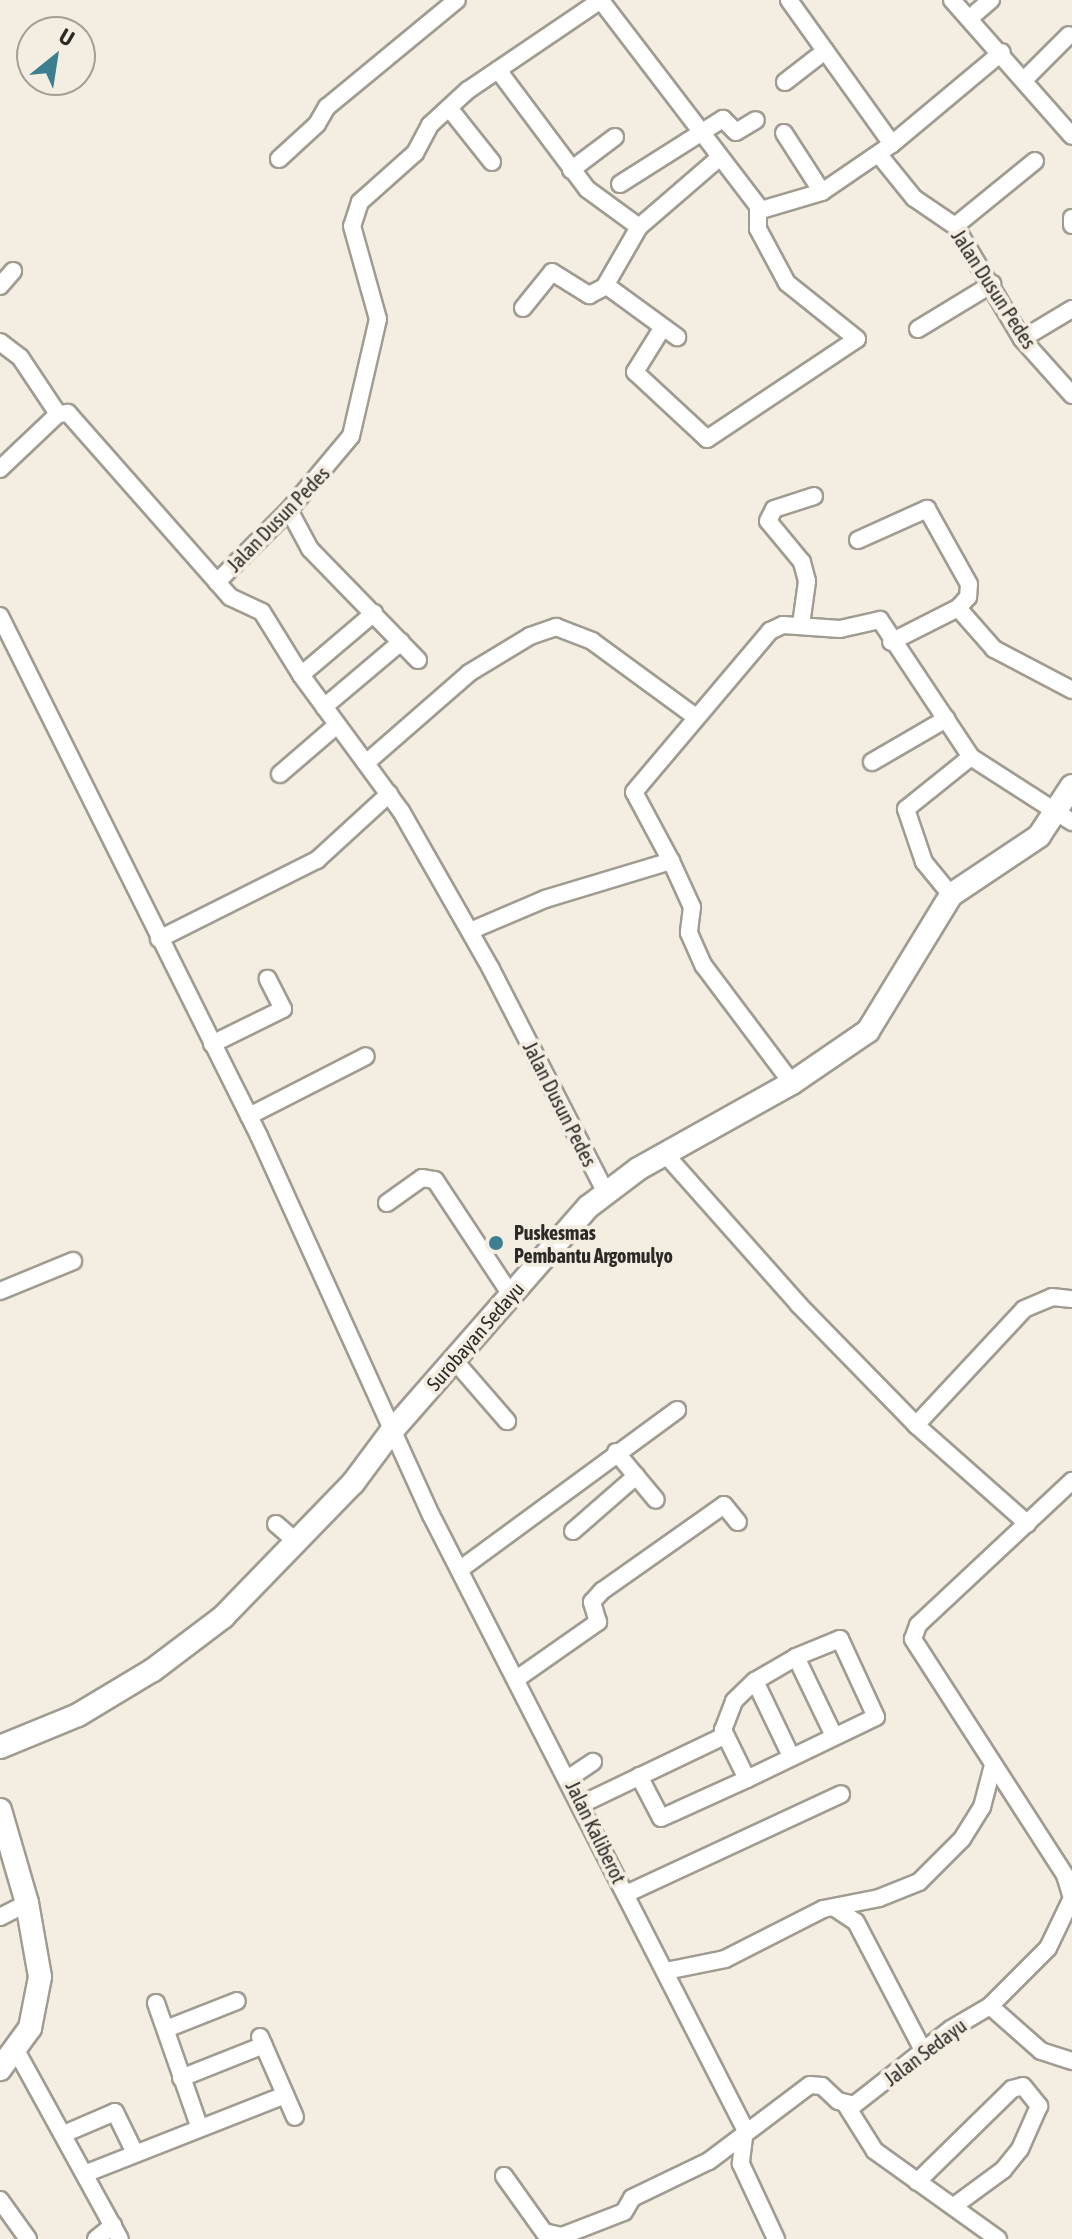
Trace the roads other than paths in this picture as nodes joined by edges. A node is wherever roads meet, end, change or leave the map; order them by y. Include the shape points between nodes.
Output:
1 (457, 0) edge
2 (789, 0) edge
3 (952, 0) edge
4 (991, 0) edge
5 (601, 1) edge
6 (970, 18) junction
7 (1069, 35) dead end
8 (825, 51) junction
9 (1002, 52) junction
10 (498, 70) junction
11 (1025, 79) junction
12 (785, 82) dead end
13 (449, 108) junction
14 (756, 120) dead end
15 (784, 133) dead end
16 (700, 134) junction
17 (1072, 136) edge
18 (615, 137) dead end
19 (892, 144) junction
20 (880, 156) junction
21 (719, 158) junction
22 (279, 159) dead end
23 (1035, 161) dead end
24 (492, 162) dead end
25 (571, 170) junction
26 (620, 184) dead end
27 (822, 192) junction
28 (758, 209) junction
29 (1072, 218) edge
30 (1072, 225) edge
31 (955, 226) junction
32 (639, 227) junction
33 (13, 271) dead end
34 (992, 284) junction
35 (0, 286) edge
36 (605, 286) junction
37 (523, 308) dead end
38 (1072, 309) edge
39 (663, 327) junction
40 (918, 329) dead end
41 (677, 337) dead end
42 (1022, 339) junction
43 (0, 342) edge
44 (1072, 395) edge
45 (58, 414) junction
46 (0, 469) edge
47 (814, 496) dead end
48 (289, 510) junction
49 (858, 540) dead end
50 (217, 582) junction
51 (958, 608) junction
52 (374, 613) junction
53 (0, 616) edge
54 (801, 625) junction
55 (401, 642) junction
56 (891, 642) junction
57 (418, 660) dead end
58 (301, 675) junction
59 (1072, 690) edge
60 (324, 707) junction
61 (696, 717) junction
62 (946, 719) junction
63 (337, 725) junction
64 (971, 757) junction
65 (872, 762) dead end
66 (366, 763) junction
67 (280, 774) dead end
68 (1072, 786) edge
69 (389, 794) junction
70 (1066, 817) edge
71 (671, 861) junction
72 (951, 895) junction
73 (470, 931) junction
74 (159, 939) junction
75 (268, 979) dead end
76 (212, 1044) junction
77 (366, 1056) dead end
78 (792, 1083) junction
79 (249, 1116) junction
80 (666, 1155) junction
81 (605, 1191) junction
82 (387, 1203) dead end
83 (73, 1261) dead end
84 (0, 1291) edge
85 (511, 1295) junction
86 (1072, 1299) edge
87 (454, 1360) junction
88 (677, 1410) dead end
89 (507, 1421) dead end
90 (916, 1425) junction
91 (391, 1432) junction
92 (616, 1452) junction
93 (636, 1476) junction
94 (1072, 1481) edge
95 (656, 1500) dead end
96 (738, 1522) dead end
97 (276, 1524) dead end
98 (1028, 1524) junction
99 (573, 1531) dead end
100 (298, 1543) junction
101 (462, 1568) junction
102 (796, 1657) junction
103 (518, 1678) junction
104 (755, 1681) junction
105 (724, 1736) junction
106 (834, 1736) junction
107 (0, 1747) edge
108 (791, 1756) junction
109 (593, 1762) dead end
110 (993, 1765) junction
111 (639, 1776) junction
112 (569, 1778) junction
113 (747, 1779) junction
114 (841, 1794) dead end
115 (582, 1804) junction
116 (0, 1810) edge
117 (8, 1873) edge
118 (626, 1894) junction
119 (1072, 1898) edge
120 (27, 1903) junction
121 (835, 1908) junction
122 (0, 1917) edge
123 (666, 1971) junction
124 (237, 2001) dead end
125 (156, 2003) dead end
126 (990, 2006) junction
127 (166, 2029) junction
128 (923, 2050) junction
129 (17, 2052) junction
130 (1072, 2061) edge
131 (0, 2069) edge
132 (181, 2078) junction
133 (285, 2095) junction
134 (846, 2105) junction
135 (295, 2117) dead end
136 (199, 2126) junction
137 (745, 2129) junction
138 (66, 2133) junction
139 (135, 2153) junction
140 (87, 2173) junction
141 (504, 2176) dead end
142 (917, 2182) junction
143 (0, 2200) edge
144 (954, 2206) junction
145 (116, 2232) edge
146 (28, 2239) edge
147 (96, 2239) edge
148 (776, 2239) edge
149 (998, 2239) edge

1 - 22 street via 327,107 317,124
2 - 8 street
3 - 6 street
4 - 6 street
5 - 10 street, Jalan Dusun Pedes
5 - 16 street
6 - 9 street
7 - 11 street
8 - 12 street
8 - 19 street
9 - 11 street
9 - 19 street
10 - 13 street, Jalan Dusun Pedes
10 - 25 street
11 - 17 street
13 - 24 street
13 - 48 street, Jalan Dusun Pedes via 426,130 415,153 353,214 378,309 361,399 346,446
14 - 16 street via 736,132 723,119
15 - 27 street
16 - 21 street
16 - 26 street via 634,170
18 - 25 street
19 - 20 street
20 - 27 street
20 - 31 street, Jalan Dusun Pedes via 914,198
21 - 28 street
21 - 32 street
23 - 31 street
25 - 32 street via 587,189
27 - 28 street
28 - 39 street via 758,229 787,283 857,339 707,439 635,372
29 - 30 street
31 - 34 street, Jalan Dusun Pedes
32 - 36 street
33 - 35 street
34 - 40 street
34 - 42 street, Jalan Dusun Pedes
36 - 37 street via 589,295 552,272
36 - 39 street
38 - 42 street
39 - 41 street
42 - 44 street, Jalan Dusun Pedes
43 - 45 street via 20,357
45 - 46 street
45 - 50 street via 68,413
47 - 54 street via 774,509 768,521 802,562 807,581
48 - 50 street, Jalan Dusun Pedes
48 - 52 street via 310,549
49 - 51 street via 927,509 969,584 968,597
50 - 58 street, Jalan Dusun Pedes via 230,597 262,612
51 - 56 street
51 - 59 street via 994,649
52 - 55 street
52 - 58 street
53 - 74 street, Jalan Kaliberot
54 - 56 street via 840,629 877,618
54 - 61 street via 770,631
55 - 57 street
55 - 60 street
56 - 62 street
58 - 60 street, Jalan Dusun Pedes
60 - 63 street, Jalan Dusun Pedes
61 - 66 street via 592,641 556,627 530,636 469,673
61 - 71 street via 634,792
62 - 64 street
62 - 65 street
63 - 66 street, Jalan Dusun Pedes
63 - 67 street
64 - 70 street
64 - 72 street via 906,809 924,862
66 - 69 street, Jalan Dusun Pedes
68 - 70 main road, Surobayan Sedayu
69 - 73 street, Jalan Dusun Pedes
69 - 74 street via 317,860
70 - 72 main road, Surobayan Sedayu
71 - 73 street via 545,899
71 - 78 street via 692,907 689,933 704,966
72 - 78 main road, Surobayan Sedayu via 876,1022
73 - 81 street, Jalan Dusun Pedes
74 - 76 street, Jalan Kaliberot
75 - 76 street via 283,1009
76 - 79 street, Jalan Kaliberot
77 - 79 street
78 - 80 main road, Surobayan Sedayu
79 - 91 street, Jalan Kaliberot
80 - 81 main road, Surobayan Sedayu
80 - 90 street via 799,1305
81 - 85 main road, Surobayan Sedayu
82 - 85 street via 422,1178 435,1180
83 - 84 street
85 - 87 main road, Surobayan Sedayu
86 - 90 street via 1052,1297 1024,1309
87 - 89 street
87 - 91 main road, Surobayan Sedayu
88 - 92 street
90 - 98 street
91 - 100 main road, Surobayan Sedayu
91 - 101 street, Jalan Kaliberot
92 - 93 street
92 - 101 street
93 - 95 street
93 - 99 street
94 - 98 street
96 - 103 street via 724,1505 602,1591 592,1602 598,1622
97 - 100 street
98 - 110 street via 914,1632
100 - 107 main road, Surobayan Sedayu via 223,1617 164,1663 78,1715
101 - 103 street, Jalan Kaliberot
102 - 104 street
102 - 106 street
102 - 106 street via 840,1639 876,1717
103 - 112 street, Jalan Kaliberot
104 - 105 street via 732,1704
104 - 108 street
105 - 111 street
105 - 113 street
106 - 108 street
108 - 113 street
109 - 112 street
110 - 119 street via 1065,1875
110 - 121 street via 982,1807 939,1864 919,1882
111 - 113 street via 661,1818
111 - 115 street
112 - 115 street, Jalan Kaliberot
114 - 118 street
115 - 118 street, Jalan Kaliberot
116 - 117 main road
117 - 120 main road
118 - 123 street, Jalan Kaliberot
119 - 126 street, Jalan Sedayu via 1048,1948
120 - 122 street
120 - 129 main road via 40,1977 30,2028
121 - 123 street via 725,1959
121 - 128 street via 856,1922
123 - 137 street, Jalan Kaliberot
124 - 127 street
125 - 127 street
126 - 128 street, Jalan Sedayu
126 - 130 street via 1041,2051
127 - 132 street
128 - 134 street, Jalan Sedayu via 862,2100
129 - 131 main road
129 - 138 street
132 - 133 street via 262,2041
132 - 136 street
133 - 135 street
133 - 136 street
134 - 137 street via 822,2086 810,2085
134 - 142 street via 875,2151
136 - 139 street
137 - 141 street via 709,2161 632,2198 624,2212 562,2236 544,2232
137 - 148 street, Jalan Kaliberot via 741,2164
138 - 139 street via 115,2112
138 - 140 street
139 - 140 street
140 - 145 street
142 - 144 street
142 - 144 street via 1012,2089 1023,2086 1039,2106 1020,2149 1003,2170
143 - 146 street
144 - 149 street
145 - 147 street

